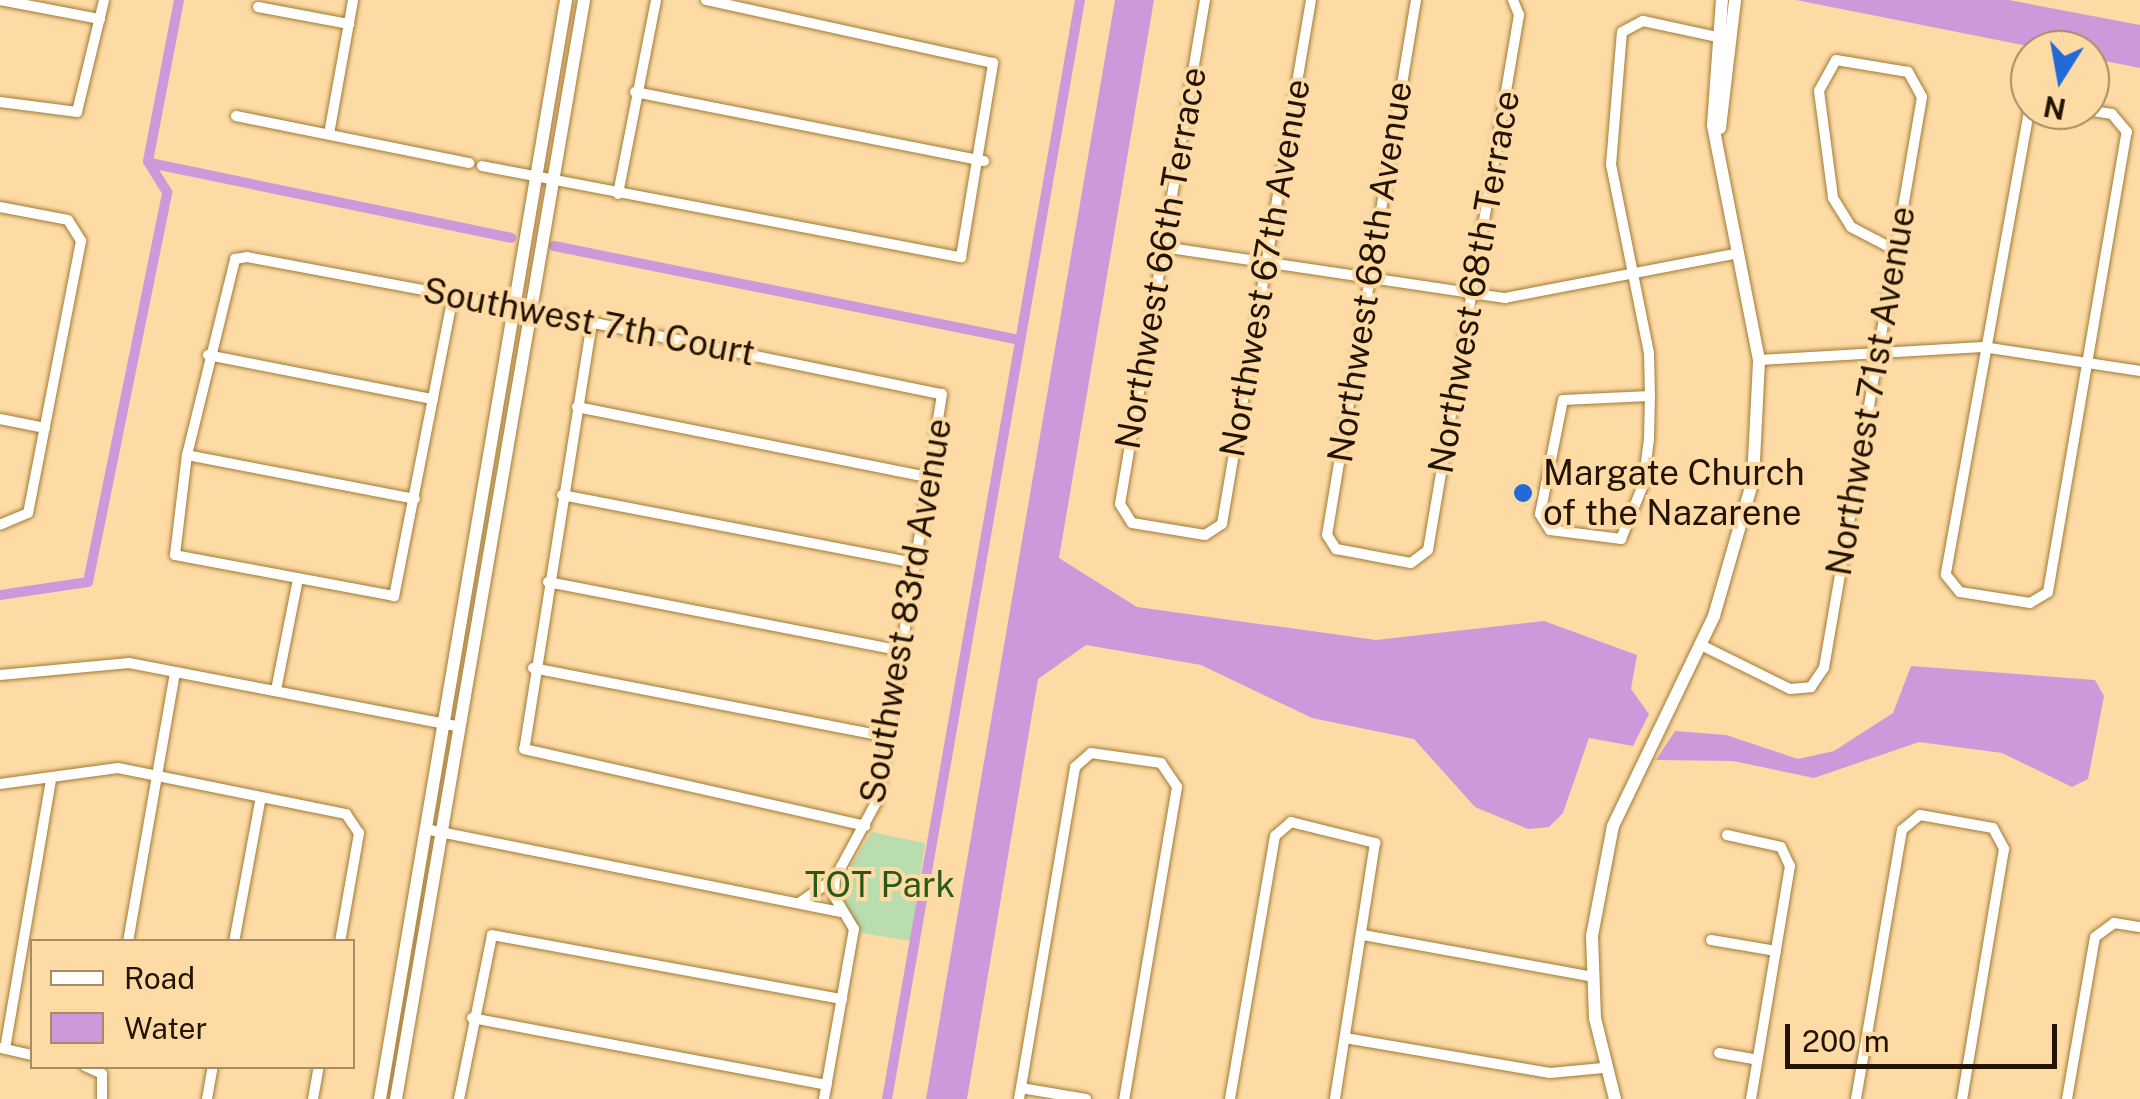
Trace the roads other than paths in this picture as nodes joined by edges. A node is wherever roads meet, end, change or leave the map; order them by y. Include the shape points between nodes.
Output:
1 (0, 0) edge
2 (104, 0) edge
3 (353, 0) edge
4 (566, 0) edge
5 (584, 0) edge
6 (656, 0) edge
7 (706, 0) edge
8 (1206, 0) edge
9 (1311, 0) edge
10 (1416, 0) edge
11 (1722, 0) edge
12 (1735, 0) edge
13 (1514, 2) edge
14 (752, 4) edge
15 (258, 8) dead end
16 (100, 19) junction
17 (349, 24) junction
18 (1721, 38) junction
19 (634, 92) junction
20 (0, 102) edge
21 (236, 116) dead end
22 (2110, 118) edge
23 (2025, 130) edge
24 (329, 134) junction
25 (984, 161) junction
26 (469, 163) dead end
27 (482, 166) dead end
28 (536, 177) junction
29 (553, 182) junction
30 (618, 194) junction
31 (0, 206) edge
32 (1163, 247) junction
33 (1894, 250) junction
34 (1739, 253) junction
35 (1265, 266) junction
36 (1634, 280) junction
37 (1368, 283) junction
38 (453, 296) junction
39 (1471, 298) junction
40 (514, 307) junction
41 (530, 310) junction
42 (592, 322) junction
43 (1878, 348) junction
44 (1984, 348) junction
45 (208, 354) junction
46 (1759, 360) junction
47 (2086, 362) junction
48 (2140, 371) edge
49 (942, 394) joint
50 (1650, 396) junction
51 (433, 399) junction
52 (577, 407) junction
53 (0, 420) edge
54 (45, 428) junction
55 (188, 455) junction
56 (932, 478) junction
57 (562, 495) junction
58 (415, 499) junction
59 (0, 525) edge
60 (1214, 532) joint
61 (1423, 559) joint
62 (916, 563) junction
63 (548, 582) junction
64 (297, 584) junction
65 (1701, 645) junction
66 (903, 651) junction
67 (534, 668) junction
68 (175, 672) junction
69 (0, 676) edge
70 (276, 690) junction
71 (443, 724) junction
72 (460, 727) junction
73 (887, 738) junction
74 (158, 776) junction
75 (51, 781) junction
76 (0, 784) edge
77 (260, 797) junction
78 (865, 826) junction
79 (425, 828) junction
80 (442, 832) junction
81 (1726, 835) dead end
82 (835, 878) junction
83 (799, 903) junction
84 (840, 912) junction
85 (2140, 927) edge
86 (1363, 935) junction
87 (129, 939) edge
88 (235, 939) edge
89 (340, 939) edge
90 (1711, 940) dead end
91 (1776, 951) junction
92 (1593, 977) junction
93 (842, 999) junction
94 (472, 1018) junction
95 (1346, 1038) junction
96 (3, 1049) edge
97 (1718, 1053) dead end
98 (30, 1055) edge
99 (1757, 1060) junction
100 (1603, 1068) junction
101 (91, 1069) edge
102 (212, 1069) edge
103 (318, 1069) edge
104 (827, 1085) junction
105 (1020, 1094) edge
106 (102, 1099) edge
107 (207, 1099) edge
108 (313, 1099) edge
109 (380, 1099) edge
110 (396, 1099) edge
111 (459, 1099) edge
112 (824, 1099) edge
113 (1086, 1099) edge
114 (1124, 1099) edge
115 (1230, 1099) edge
116 (1336, 1099) edge
117 (1615, 1099) edge
118 (1751, 1099) edge
119 (1856, 1099) edge
120 (1962, 1099) edge
121 (2067, 1099) edge

1 - 16 street
2 - 16 street
3 - 17 street
4 - 28 street
5 - 29 street
6 - 19 street
7 - 14 street
8 - 32 street, Northwest 66th Terrace
9 - 35 street, Northwest 67th Avenue
10 - 37 street, Northwest 68th Avenue
11 - 18 street
12 - 18 street
13 - 39 street, Northwest 68th Terrace
14 - 25 street via 993,63
15 - 17 street
16 - 20 street via 77,112
17 - 24 street
18 - 34 street via 1718,151
18 - 36 street via 1630,24 1616,58 1609,130
19 - 25 street
19 - 30 street
21 - 24 street
22 - 47 street via 2122,122
23 - 44 street
24 - 26 street
25 - 30 street via 961,257
27 - 28 street
28 - 29 street
28 - 40 street
29 - 30 street
29 - 41 street
31 - 54 street via 76,228
32 - 35 street
32 - 60 street, Northwest 66th Terrace via 1124,516
33 - 33 street, Northwest 71st Avenue via 1851,227 1833,198 1818,124 1827,64 1908,72 1919,82
33 - 43 street, Northwest 71st Avenue
34 - 36 street
34 - 46 street
35 - 37 street
35 - 60 street, Northwest 67th Avenue
36 - 39 street
36 - 50 street
37 - 39 street
37 - 61 street, Northwest 68th Avenue via 1329,544
38 - 40 street, Southwest 7th Court
38 - 45 street, Southwest 7th Court via 235,259
38 - 51 street
39 - 61 street, Northwest 68th Terrace
40 - 41 street, Southwest 7th Court
40 - 71 street
41 - 42 street, Southwest 7th Court
41 - 72 street
42 - 49 street, Southwest 7th Court
42 - 52 street
43 - 44 street
43 - 46 street
43 - 65 street, Northwest 71st Avenue via 1824,668 1802,690
44 - 47 street
44 - 47 street via 1951,586 2040,600
45 - 51 street
45 - 55 street
46 - 65 street via 1750,493
47 - 48 street
49 - 56 street, Southwest 83rd Avenue
50 - 50 street via 1563,400 1544,524 1621,539 1643,485
51 - 58 street
52 - 56 street
52 - 57 street
53 - 54 street
54 - 59 street via 21,523
55 - 58 street
55 - 64 street via 175,555
56 - 62 street, Southwest 83rd Avenue
57 - 62 street
57 - 63 street
58 - 64 street via 394,596
62 - 66 street, Southwest 83rd Avenue
63 - 66 street
63 - 67 street
64 - 70 street
65 - 92 street via 1613,826
66 - 73 street, Southwest 83rd Avenue
67 - 73 street
67 - 78 street via 524,749
68 - 69 street via 89,660
68 - 70 street
68 - 74 street
70 - 71 street
71 - 72 street
71 - 79 street
72 - 80 street
73 - 78 street, Southwest 83rd Avenue
74 - 75 street via 98,768
74 - 77 street
74 - 87 street
75 - 76 street
75 - 96 street
77 - 88 street
77 - 89 street via 355,822
78 - 82 street, Southwest 83rd Avenue
79 - 80 street
79 - 109 street
80 - 83 street
80 - 110 street
81 - 91 street via 1788,856
82 - 83 street, Southwest 83rd Avenue
82 - 84 street
83 - 84 street
84 - 93 street via 854,928
85 - 121 street via 2103,927
86 - 92 street
86 - 95 street
86 - 115 street via 1375,844 1291,822 1281,828
90 - 91 street
91 - 99 street
92 - 100 street
93 - 94 street via 492,936
93 - 104 street
94 - 104 street
94 - 111 street
95 - 100 street via 1550,1073
95 - 116 street
96 - 98 street
97 - 99 street
99 - 118 street
100 - 117 street
101 - 106 street via 102,1074
102 - 107 street
103 - 108 street
104 - 112 street
105 - 113 street
105 - 114 street via 1081,759 1108,755 1173,772
119 - 120 street via 1908,822 1920,816 2002,837

